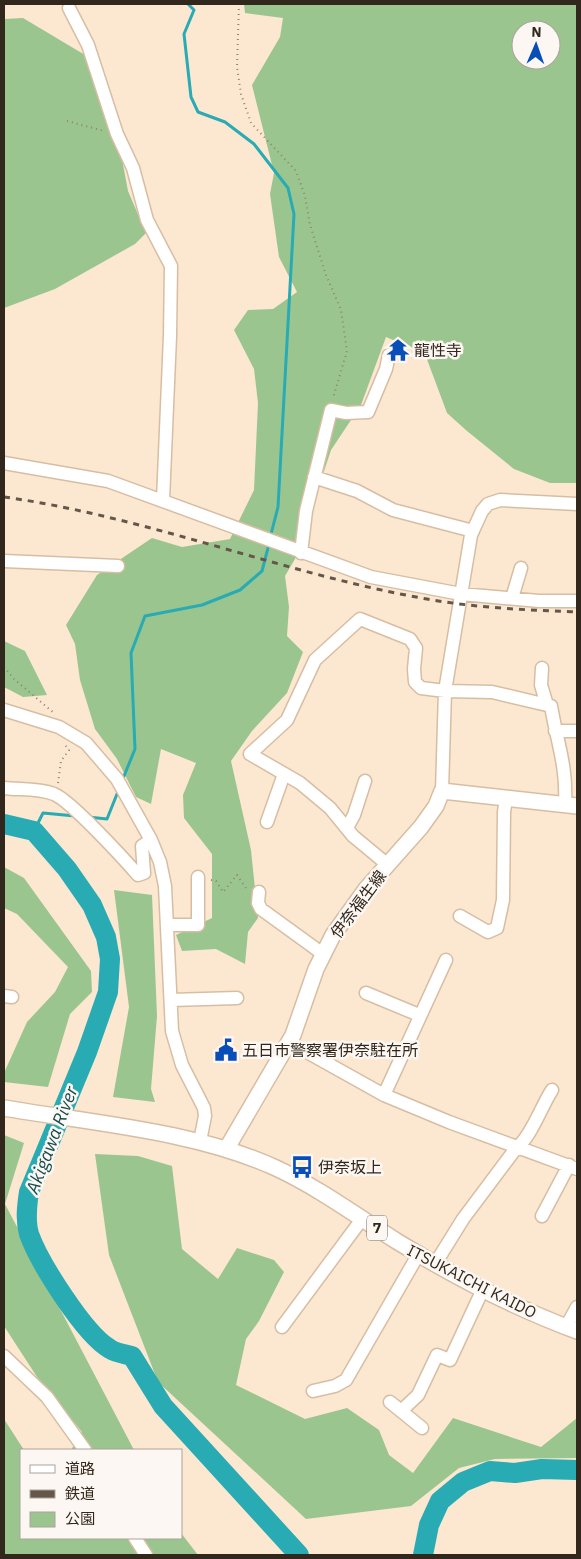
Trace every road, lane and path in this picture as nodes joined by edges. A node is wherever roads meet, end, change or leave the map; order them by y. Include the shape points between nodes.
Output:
1 (239, 4) edge
2 (68, 8) dead end
3 (68, 121) dead end
4 (117, 134) junction
5 (389, 355) dead end
6 (331, 410) junction
7 (4, 463) edge
8 (314, 477) junction
9 (163, 500) junction
10 (577, 504) edge
11 (473, 531) junction
12 (300, 553) junction
13 (4, 561) edge
14 (118, 566) dead end
15 (521, 568) dead end
16 (461, 594) junction
17 (512, 598) junction
18 (577, 601) edge
19 (542, 668) dead end
20 (445, 691) junction
21 (547, 705) junction
22 (4, 710) edge
23 (555, 731) junction
24 (577, 732) edge
25 (284, 774) junction
26 (365, 781) dead end
27 (4, 788) edge
28 (442, 791) junction
29 (506, 799) junction
30 (571, 804) edge
31 (267, 822) dead end
32 (347, 828) junction
33 (151, 840) junction
34 (388, 865) junction
35 (198, 877) joint
36 (259, 895) joint
37 (460, 916) dead end
38 (167, 925) junction
39 (322, 954) junction
40 (446, 960) dead end
41 (366, 993) dead end
42 (236, 998) dead end
43 (171, 1000) junction
44 (419, 1015) junction
45 (289, 1042) junction
46 (552, 1090) dead end
47 (384, 1096) junction
48 (4, 1108) edge
49 (200, 1141) junction
50 (517, 1147) junction
51 (227, 1148) junction
52 (573, 1167) edge
53 (542, 1216) dead end
54 (362, 1219) junction
55 (418, 1254) junction
56 (435, 1264) junction
57 (483, 1290) junction
58 (577, 1306) edge
59 (282, 1327) dead end
60 (572, 1329) edge
61 (4, 1356) edge
62 (313, 1391) dead end
63 (390, 1402) dead end
64 (401, 1411) junction
65 (422, 1428) dead end
66 (84, 1449) edge
67 (136, 1539) edge
68 (146, 1555) edge

1 - 6 path via 237,68 251,123 296,171 306,196 310,225 326,275 341,310 347,351
2 - 4 street via 88,46
3 - 4 path
4 - 9 street via 133,168 147,220 171,266
5 - 6 street via 368,412 346,414
6 - 8 street
7 - 9 street via 108,481
8 - 11 street via 356,491 393,510
8 - 12 street
9 - 12 street
10 - 11 street via 500,500 488,504
11 - 16 street
12 - 16 street via 371,577
13 - 14 street
15 - 17 street
16 - 17 street
16 - 20 street
17 - 18 street
19 - 21 street via 541,685
20 - 21 street via 492,692
20 - 25 street via 421,688 415,682 416,648 410,639 360,619 315,660 287,720 250,754
20 - 28 street
21 - 23 street via 551,706
22 - 33 street via 53,724 86,743 117,779
23 - 24 street
23 - 30 street
25 - 31 street
25 - 32 street via 330,808
26 - 32 street
27 - 33 street via 38,790 56,795 138,875 144,873 145,868 142,846
28 - 29 main road
28 - 34 main road, 伊奈福生線 via 430,815
29 - 30 main road
29 - 37 street via 503,900 497,928 488,932
32 - 34 street
33 - 38 street via 164,880
34 - 39 main road, 伊奈福生線 via 348,913
35 - 36 path via 216,881 224,892 236,875 248,891
35 - 38 street via 198,925
36 - 39 street via 261,909
38 - 43 street
39 - 45 main road, 伊奈福生線
40 - 44 street
41 - 44 street
42 - 43 street
43 - 49 street via 172,1031 179,1057 205,1112
44 - 47 street
45 - 47 street
45 - 51 main road, 伊奈福生線
46 - 50 street via 541,1106 527,1139
47 - 50 street
48 - 49 main road, ITSUKAICHI KAIDO / 7
49 - 51 main road, ITSUKAICHI KAIDO / 7
50 - 52 street
50 - 56 street via 463,1219
51 - 54 main road, ITSUKAICHI KAIDO / 7 via 303,1182
52 - 53 street
54 - 55 main road, ITSUKAICHI KAIDO / 7
54 - 59 street
55 - 56 main road, ITSUKAICHI KAIDO / 7
55 - 62 street via 346,1380
56 - 57 main road, ITSUKAICHI KAIDO / 7
57 - 60 main road, ITSUKAICHI KAIDO / 7
57 - 64 street via 450,1360 437,1355 418,1395
58 - 60 street
61 - 66 street via 47,1397
63 - 64 street
64 - 65 street
67 - 68 street

